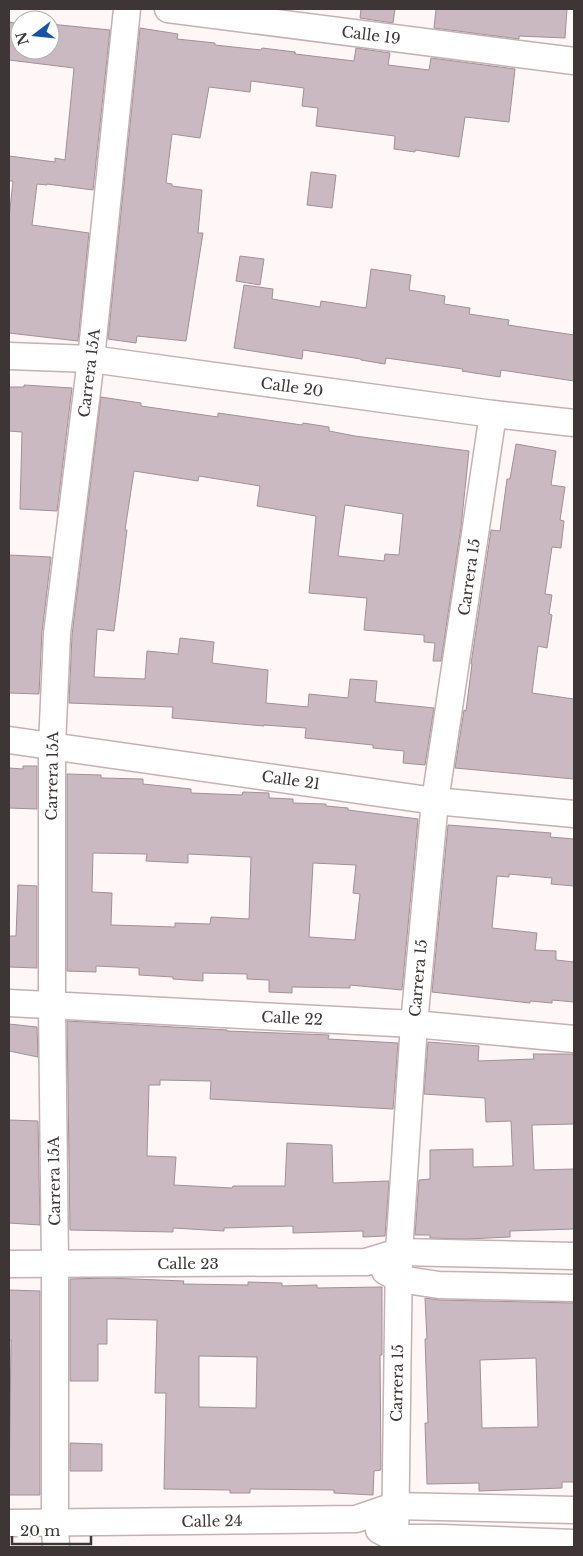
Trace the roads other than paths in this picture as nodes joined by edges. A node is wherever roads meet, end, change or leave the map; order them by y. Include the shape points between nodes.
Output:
1 (127, 9) edge
2 (173, 9) edge
3 (574, 61) edge
4 (9, 356) edge
5 (91, 359) junction
6 (493, 414) junction
7 (574, 423) edge
8 (9, 740) edge
9 (52, 746) junction
10 (435, 801) junction
11 (574, 814) edge
12 (9, 1003) edge
13 (52, 1006) junction
14 (414, 1024) junction
15 (574, 1039) edge
16 (399, 1252) junction
17 (574, 1256) edge
18 (366, 1262) junction
19 (9, 1264) edge
20 (55, 1264) junction
21 (399, 1279) junction
22 (574, 1288) edge
23 (394, 1506) junction
24 (574, 1510) edge
25 (356, 1519) junction
26 (9, 1523) edge
27 (55, 1535) edge
28 (395, 1543) edge
29 (574, 1543) edge

1 - 5 street, Carrera 15A
2 - 3 street, Calle 19
4 - 5 street, Calle 20
5 - 6 street, Calle 20
5 - 9 street, Carrera 15A via 57,634
6 - 7 street, Calle 20
6 - 10 street, Carrera 15
8 - 9 street, Calle 21
9 - 10 street, Calle 21
9 - 13 street, Carrera 15A
10 - 11 street, Calle 21
10 - 14 street, Carrera 15
12 - 13 street, Calle 22
13 - 14 street, Calle 22
13 - 20 street, Carrera 15A
14 - 15 street, Calle 22
14 - 16 street, Carrera 15
16 - 17 street, Calle 23
16 - 18 street, Calle 23
16 - 21 street, Carrera 15
18 - 20 street, Calle 23
18 - 21 street, Calle 23
19 - 20 street, Calle 23
20 - 27 street, Carrera 15A
21 - 22 street, Calle 23 via 439,1285
21 - 23 street, Carrera 15
23 - 24 street, Calle 24
23 - 25 street, Calle 24
23 - 28 street, Carrera 15
25 - 27 street, Calle 24
25 - 28 street, Calle 24
26 - 27 street, Calle 24
28 - 29 street, Calle 24 via 442,1538

